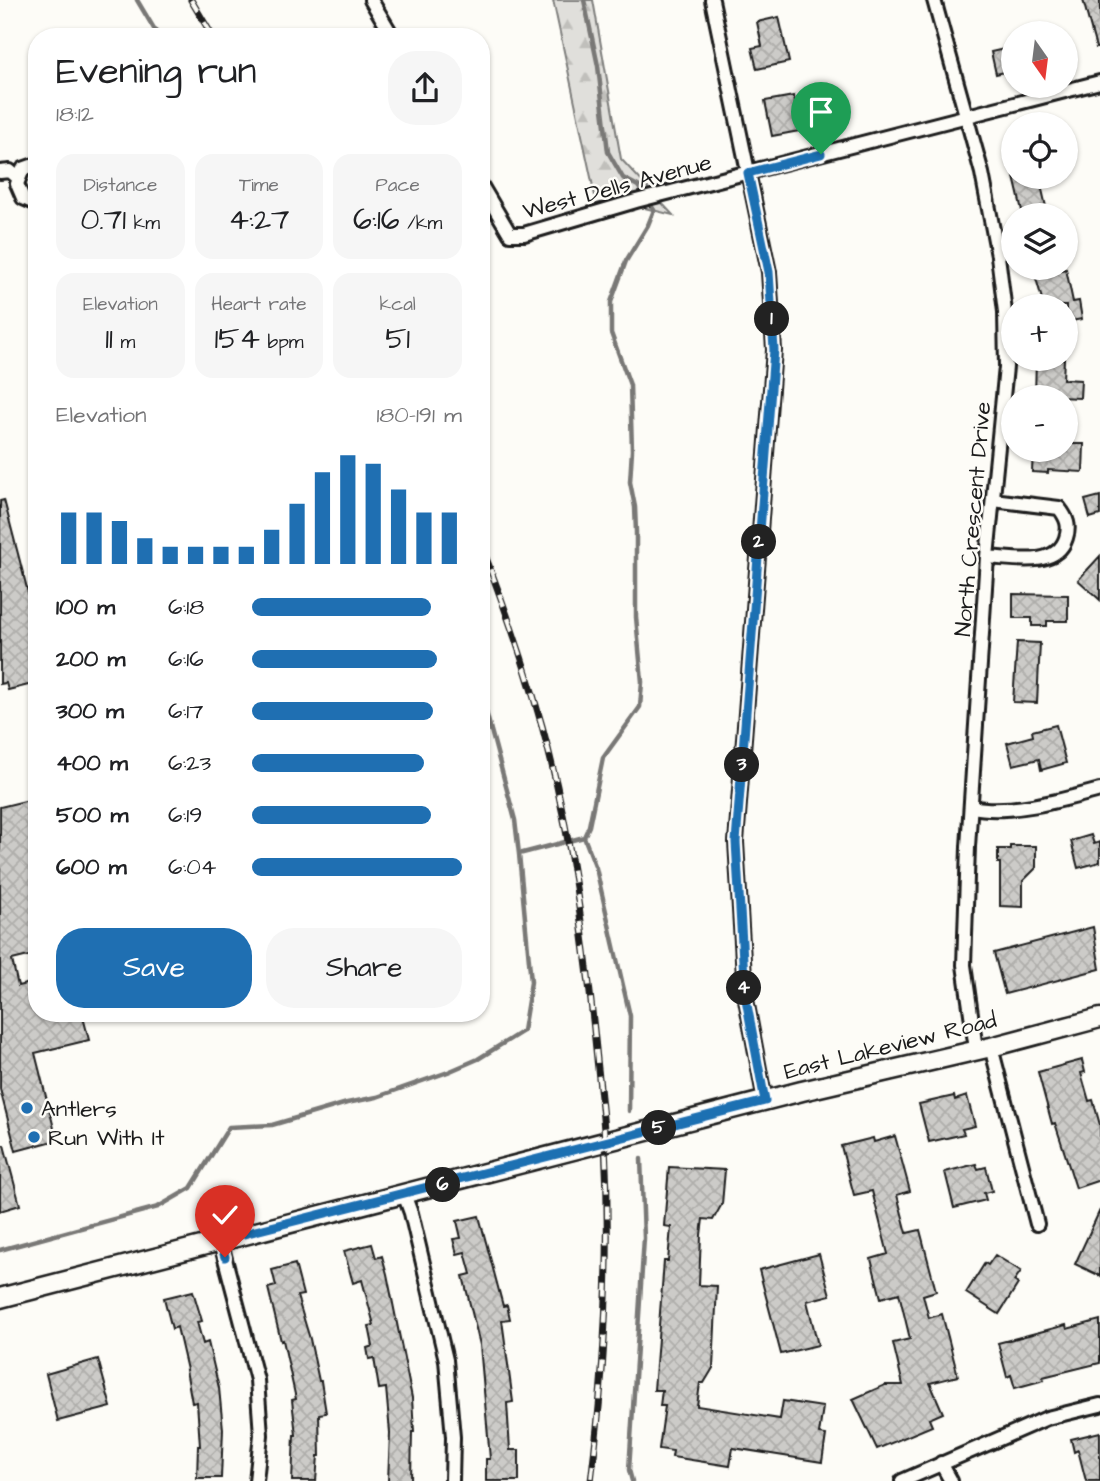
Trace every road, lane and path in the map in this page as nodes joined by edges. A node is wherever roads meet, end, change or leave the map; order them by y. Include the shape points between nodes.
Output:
1 (371, 0) edge
2 (712, 0) edge
3 (934, 0) edge
4 (388, 28) edge
5 (1100, 82) edge
6 (968, 116) junction
7 (28, 167) edge
8 (0, 172) edge
9 (748, 173) junction
10 (18, 178) junction
11 (28, 200) edge
12 (490, 200) edge
13 (993, 500) junction
14 (987, 557) junction
15 (1100, 790) edge
16 (972, 807) junction
17 (1100, 1018) edge
18 (984, 1048) junction
19 (765, 1101) junction
20 (404, 1194) junction
21 (1037, 1224) dead end
22 (220, 1240) junction
23 (0, 1298) edge
24 (1100, 1405) edge
25 (942, 1463) junction
26 (256, 1481) edge
27 (453, 1481) edge
28 (902, 1481) edge
29 (951, 1481) edge

1 - 4 street
2 - 9 street
3 - 6 street, North Crescent Drive
5 - 6 street, West Dells Avenue
6 - 9 street, West Dells Avenue
6 - 13 street, North Crescent Drive via 998,256 1004,312 1006,367
7 - 10 street
8 - 10 street via 10,171
9 - 12 street, West Dells Avenue via 524,234 510,234
9 - 19 street via 769,272 774,350 736,842 745,994
10 - 11 street via 18,192
13 - 14 street, North Crescent Drive
13 - 14 street via 1059,509 1069,530 1065,543 1050,556
14 - 16 street, North Crescent Drive
15 - 16 street via 1051,803 984,810
16 - 18 street, North Crescent Drive via 964,965
17 - 18 main road, East Lakeview Road
18 - 19 main road, East Lakeview Road
18 - 21 street, North Crescent Drive
19 - 20 main road, East Lakeview Road
20 - 22 main road, East Lakeview Road
20 - 27 street via 446,1360
22 - 23 main road, East Lakeview Road
22 - 26 street via 257,1380 261,1435
24 - 25 street via 1047,1418
25 - 28 street
25 - 29 street

